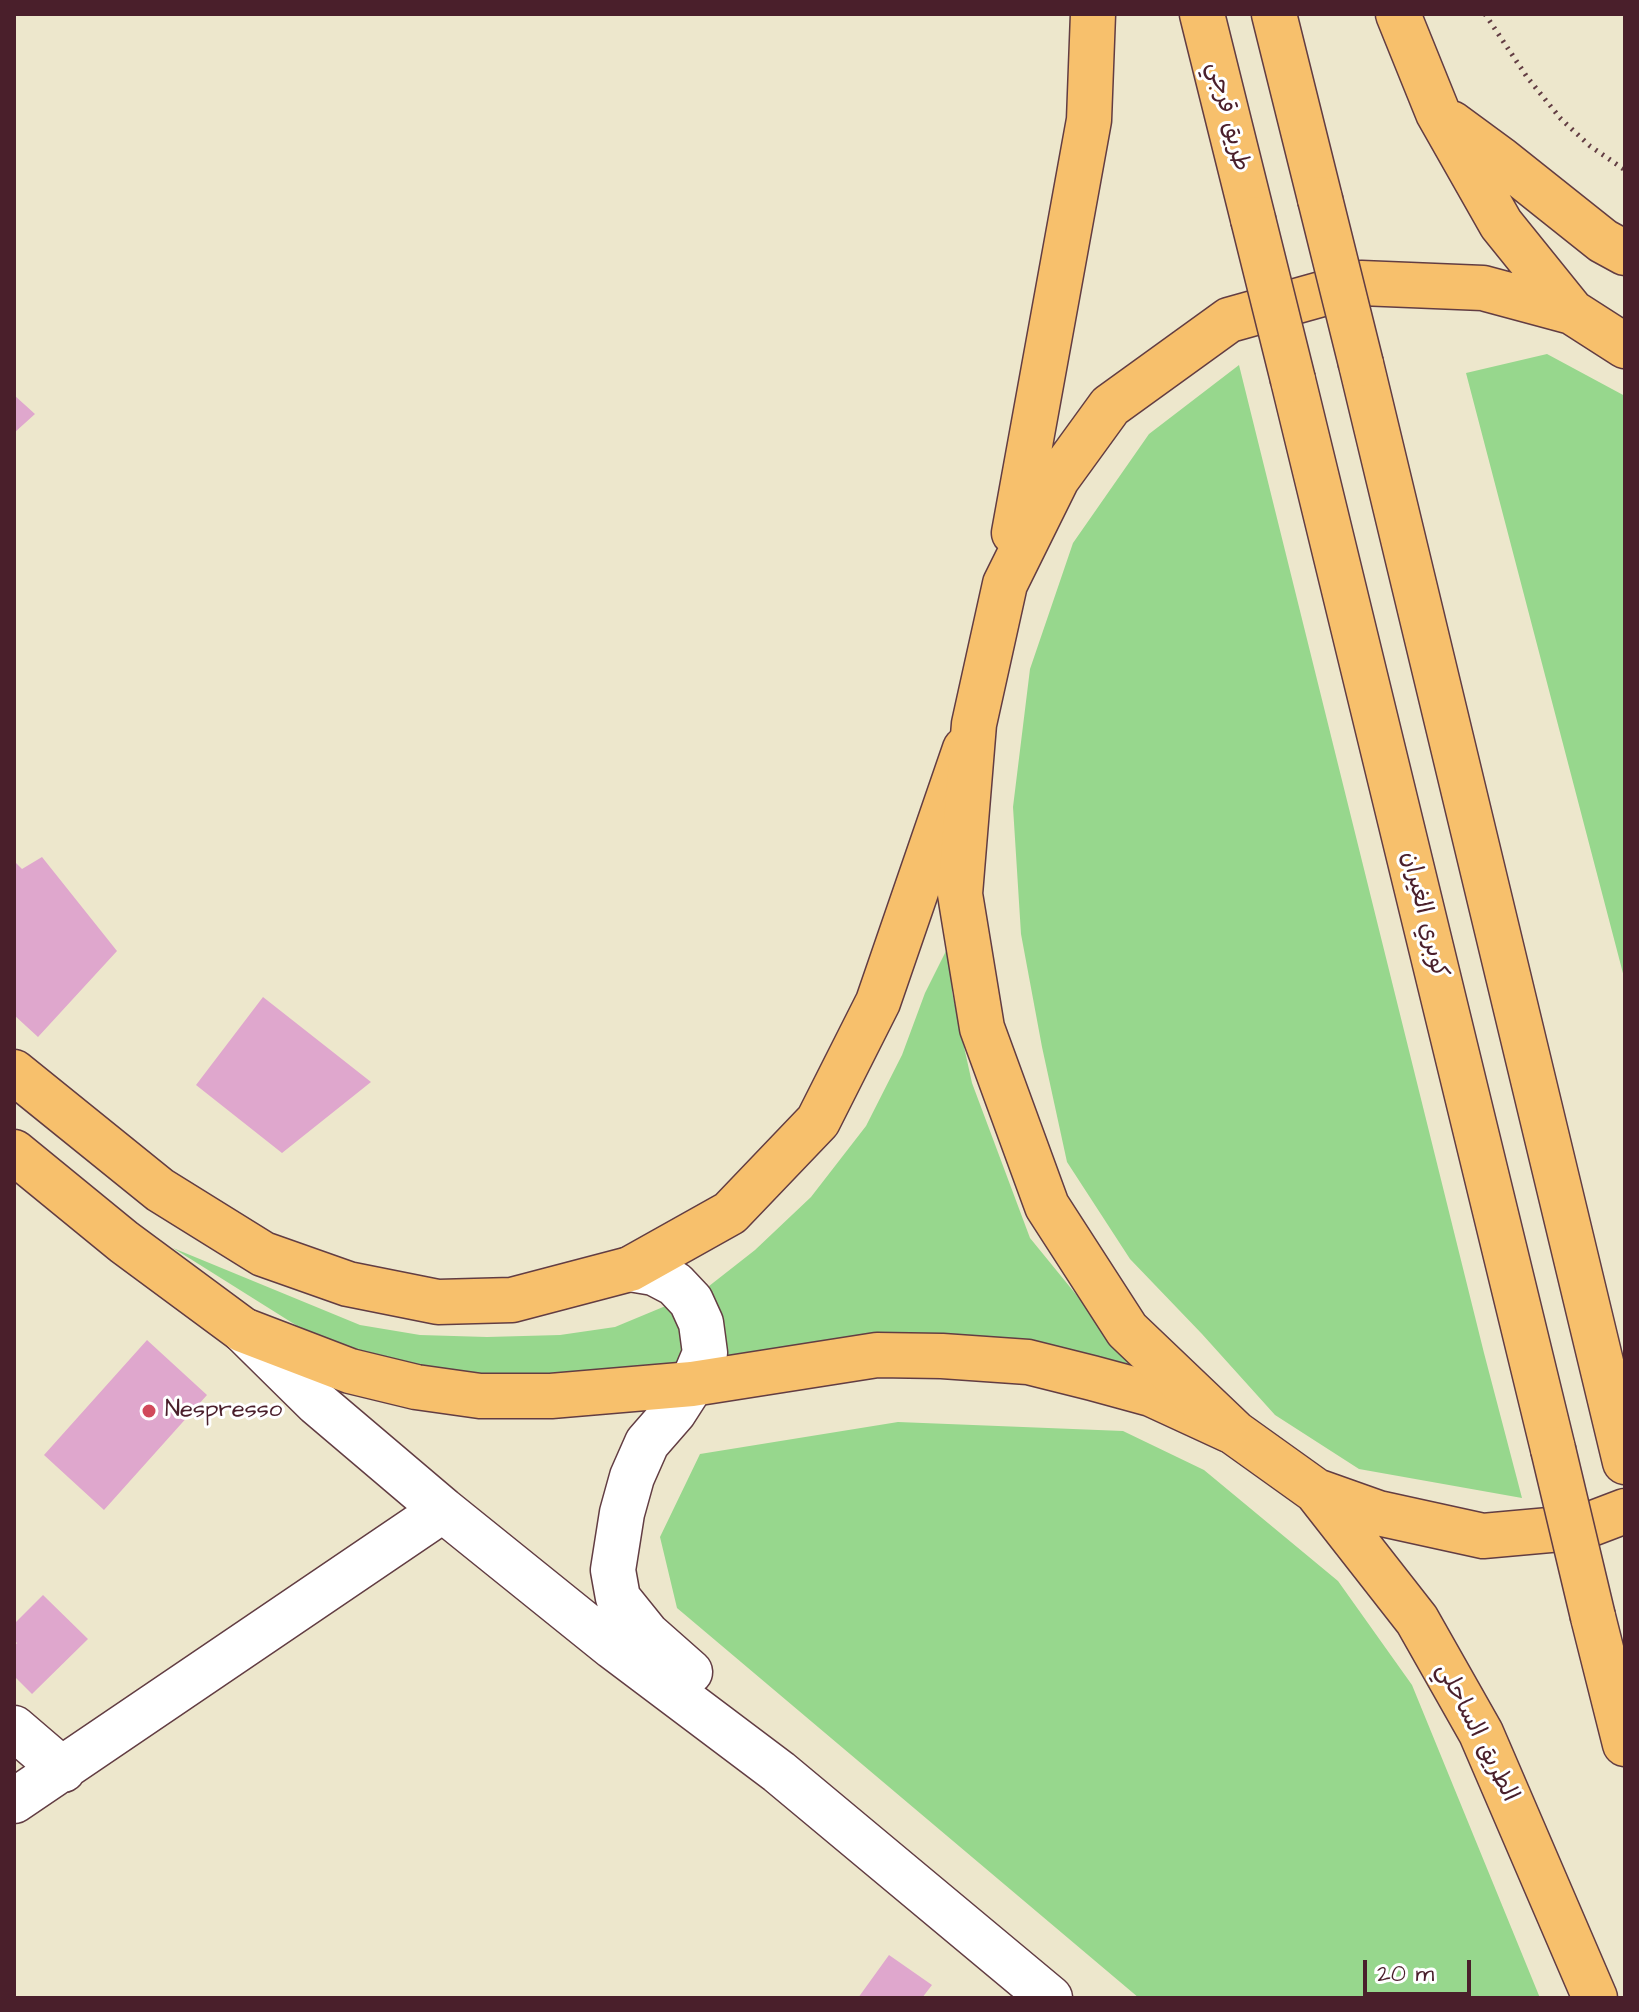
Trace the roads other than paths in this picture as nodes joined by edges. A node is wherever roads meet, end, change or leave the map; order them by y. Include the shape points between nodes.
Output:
1 (1093, 14) edge
2 (1202, 14) edge
3 (1274, 14) edge
4 (1398, 14) edge
5 (1438, 113) junction
6 (1625, 253) edge
7 (1572, 312) junction
8 (1625, 346) edge
9 (1293, 380) joint
10 (1005, 584) junction
11 (974, 724) junction
12 (14, 1072) edge
13 (14, 1152) edge
14 (630, 1269) junction
15 (243, 1330) junction
16 (692, 1384) junction
17 (1235, 1433) junction
18 (1621, 1445) edge
19 (1316, 1491) junction
20 (443, 1510) junction
21 (1625, 1511) edge
22 (14, 1728) edge
23 (1625, 1744) edge
24 (63, 1770) junction
25 (779, 1772) junction
26 (14, 1801) edge
27 (1050, 1998) edge
28 (1595, 1998) edge

1 - 10 main road via 1089,120
2 - 9 main road, طريق قرجي, bridge
3 - 18 main road, bridge
4 - 5 main road
5 - 6 main road
5 - 7 main road via 1501,224
7 - 8 main road
7 - 10 main road via 1483,288 1361,283 1229,320 1110,406 1057,479
9 - 23 main road, كوبري الغيران, bridge
10 - 11 main road
11 - 14 main road via 878,1002 818,1121 730,1213
11 - 17 main road via 960,894 982,1028 1047,1206 1127,1330
12 - 14 main road via 160,1190 263,1254 348,1284 438,1302 512,1300
13 - 15 main road
14 - 16 street via 675,1284 691,1301 705,1353
15 - 16 main road via 350,1371 480,1396 551,1396
15 - 20 street via 317,1403
16 - 17 main road via 877,1355 1028,1362 1151,1394
16 - 25 street via 647,1443 632,1477 616,1543 618,1598 647,1634 703,1683
17 - 19 main road
19 - 21 main road via 1378,1513 1483,1536 1583,1527
19 - 28 main road, الطريق الساحلي via 1417,1620 1481,1733
20 - 24 street
20 - 25 street
22 - 24 street
24 - 26 street
25 - 27 street

